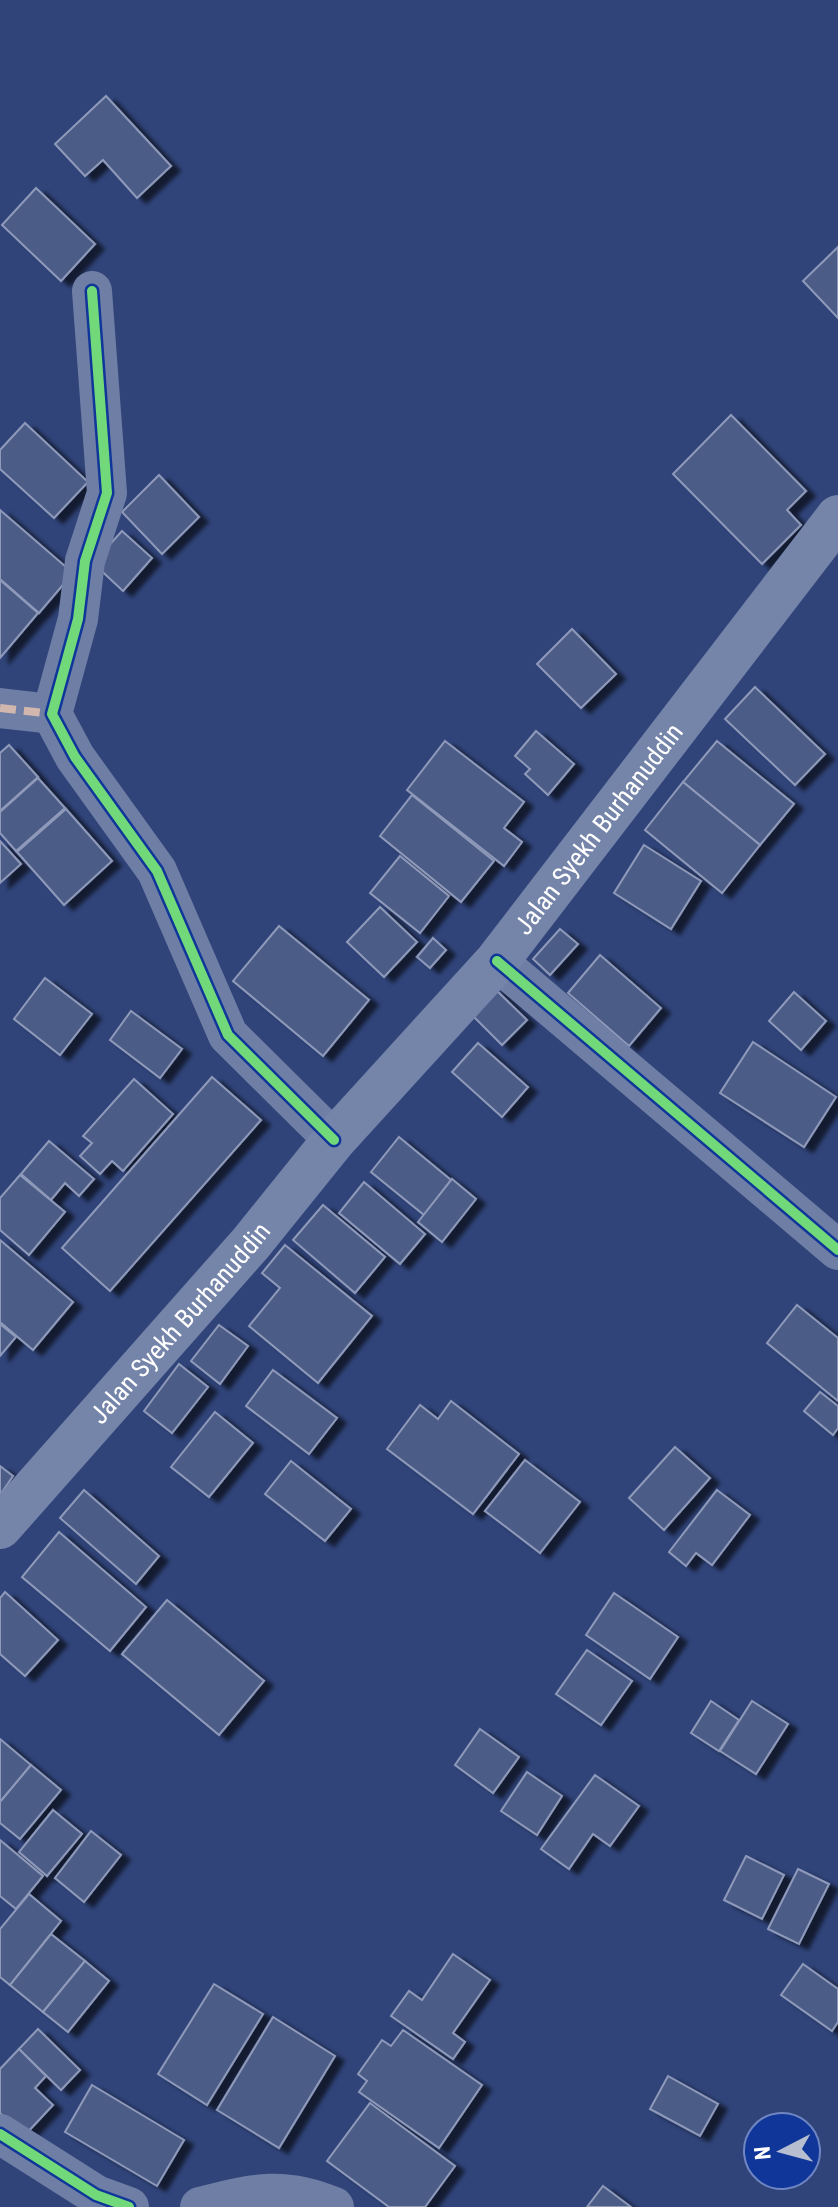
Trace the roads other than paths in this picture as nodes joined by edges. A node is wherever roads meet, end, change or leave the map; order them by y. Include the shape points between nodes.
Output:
1 (92, 291) dead end
2 (838, 517) edge
3 (0, 708) edge
4 (52, 714) junction
5 (497, 961) junction
6 (334, 1140) junction
7 (838, 1250) edge
8 (0, 1527) edge
9 (0, 2134) edge
10 (129, 2207) edge
11 (200, 2207) edge
12 (334, 2207) edge

1 - 4 street via 107,493 85,561 78,619
2 - 5 main road, Jalan Syekh Burhanuddin
3 - 4 street
4 - 6 street via 75,757 157,871 228,1035
5 - 6 main road, Jalan Syekh Burhanuddin
5 - 7 street
6 - 8 main road, Jalan Syekh Burhanuddin via 221,1278
9 - 10 street via 96,2195
11 - 12 street via 285,2191

